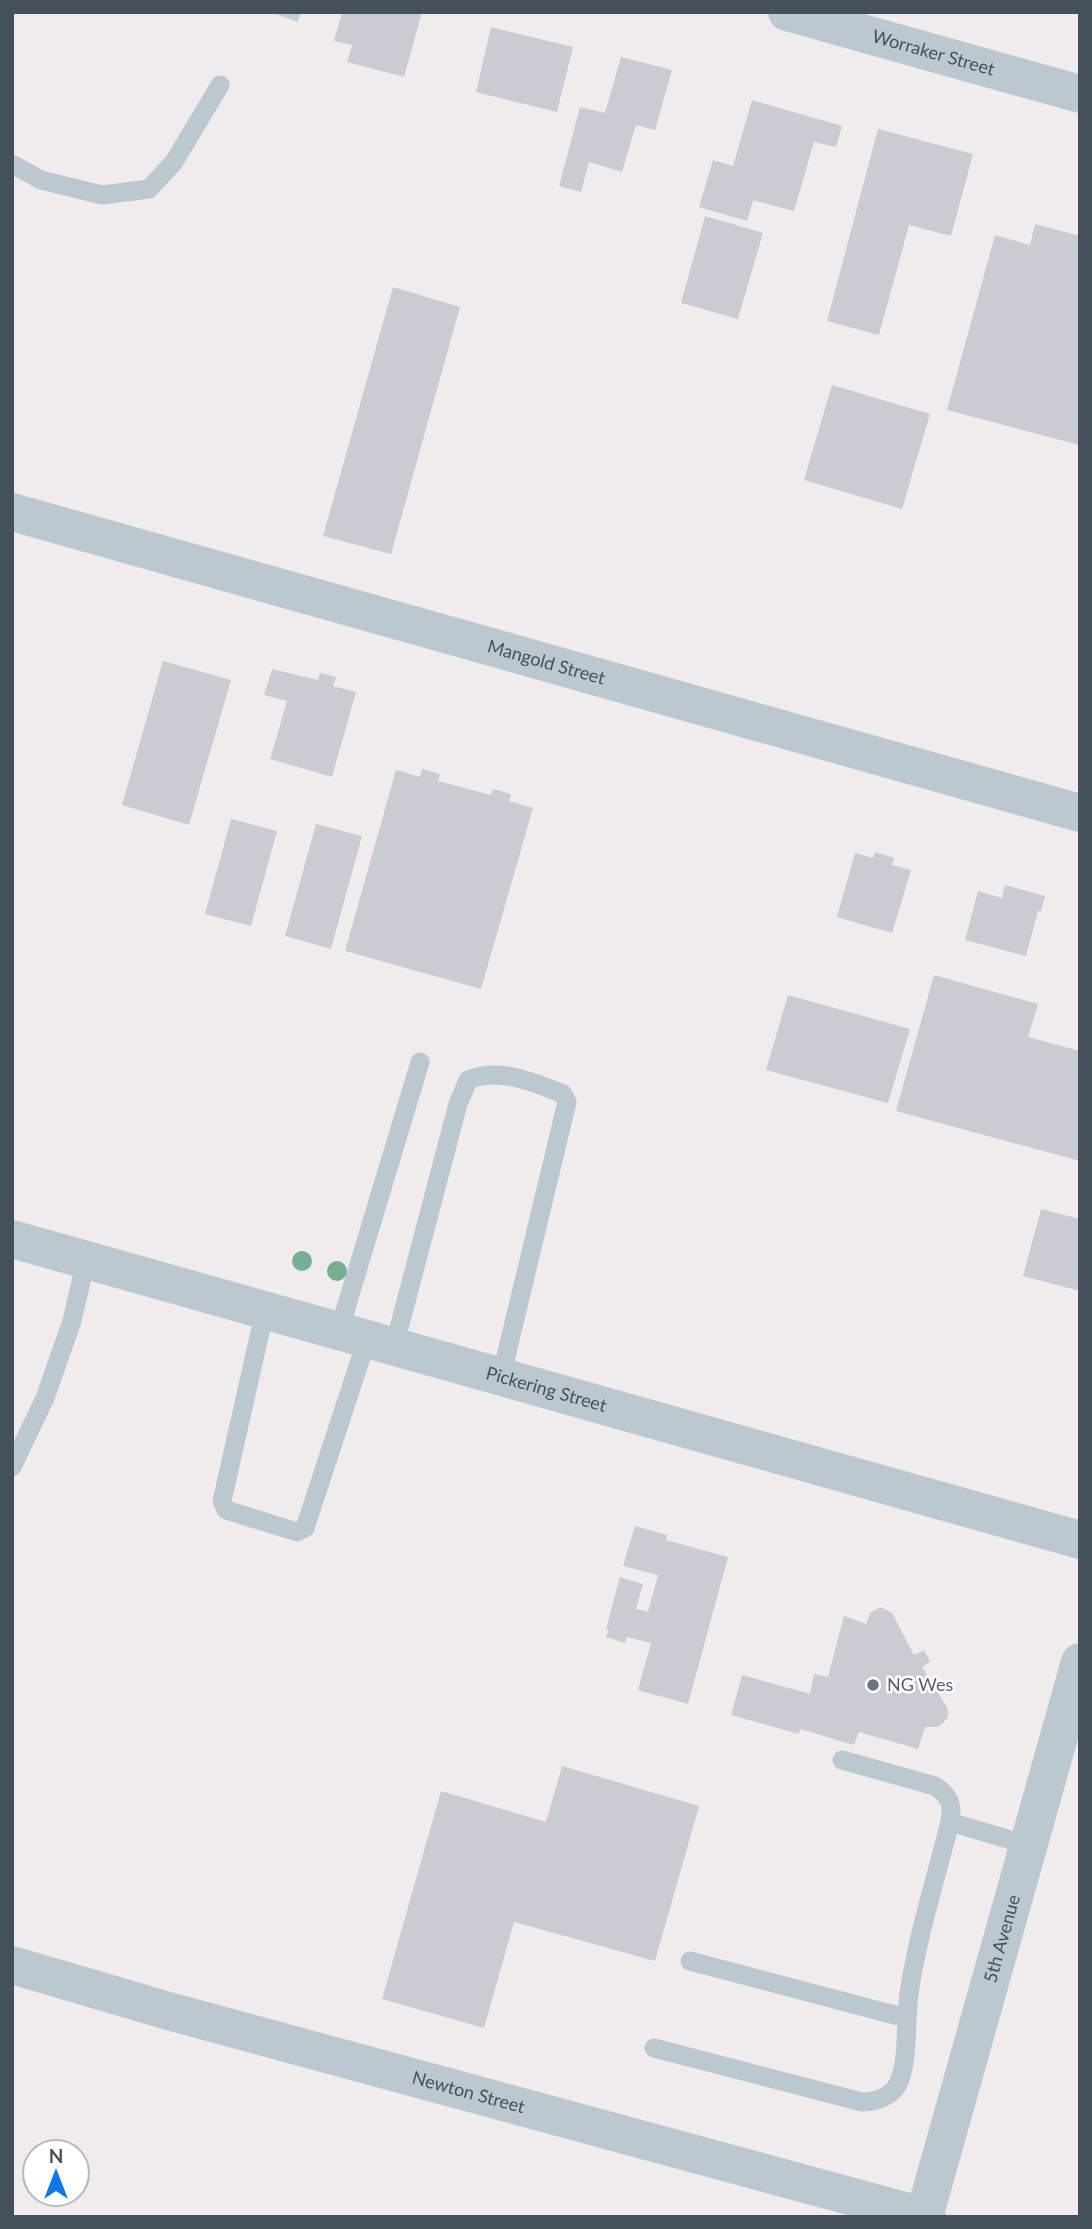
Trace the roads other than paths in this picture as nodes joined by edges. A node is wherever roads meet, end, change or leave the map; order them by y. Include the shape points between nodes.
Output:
1 (787, 12) edge
2 (220, 85) dead end
3 (1080, 94) edge
4 (12, 164) edge
5 (12, 512) edge
6 (1080, 813) edge
7 (420, 1062) dead end
8 (12, 1239) edge
9 (86, 1260) junction
10 (265, 1310) junction
11 (367, 1339) junction
12 (501, 1377) junction
13 (12, 1467) edge
14 (1080, 1540) edge
15 (1080, 1662) edge
16 (842, 1760) dead end
17 (950, 1822) junction
18 (1028, 1846) junction
19 (690, 1962) dead end
20 (12, 1965) edge
21 (906, 2018) junction
22 (654, 2048) dead end
23 (925, 2216) edge

1 - 3 street, Worraker Street
2 - 4 lane via 174,162 149,189 102,195 41,180
5 - 6 street, Mangold Street
7 - 11 lane
8 - 9 street, Pickering Street
9 - 10 street, Pickering Street
9 - 13 lane via 72,1321
10 - 11 street, Pickering Street
10 - 11 lane via 222,1501 226,1510 297,1532 305,1528
11 - 12 street, Pickering Street
11 - 12 lane via 468,1080 504,1075 542,1085 563,1094 567,1102
12 - 14 street, Pickering Street
15 - 18 street, 5th Avenue
16 - 17 lane via 935,1786 951,1802
17 - 18 lane
17 - 21 lane
18 - 23 street, 5th Avenue
19 - 21 lane
20 - 23 street, Newton Street
21 - 22 lane via 904,2066 897,2087 872,2102

